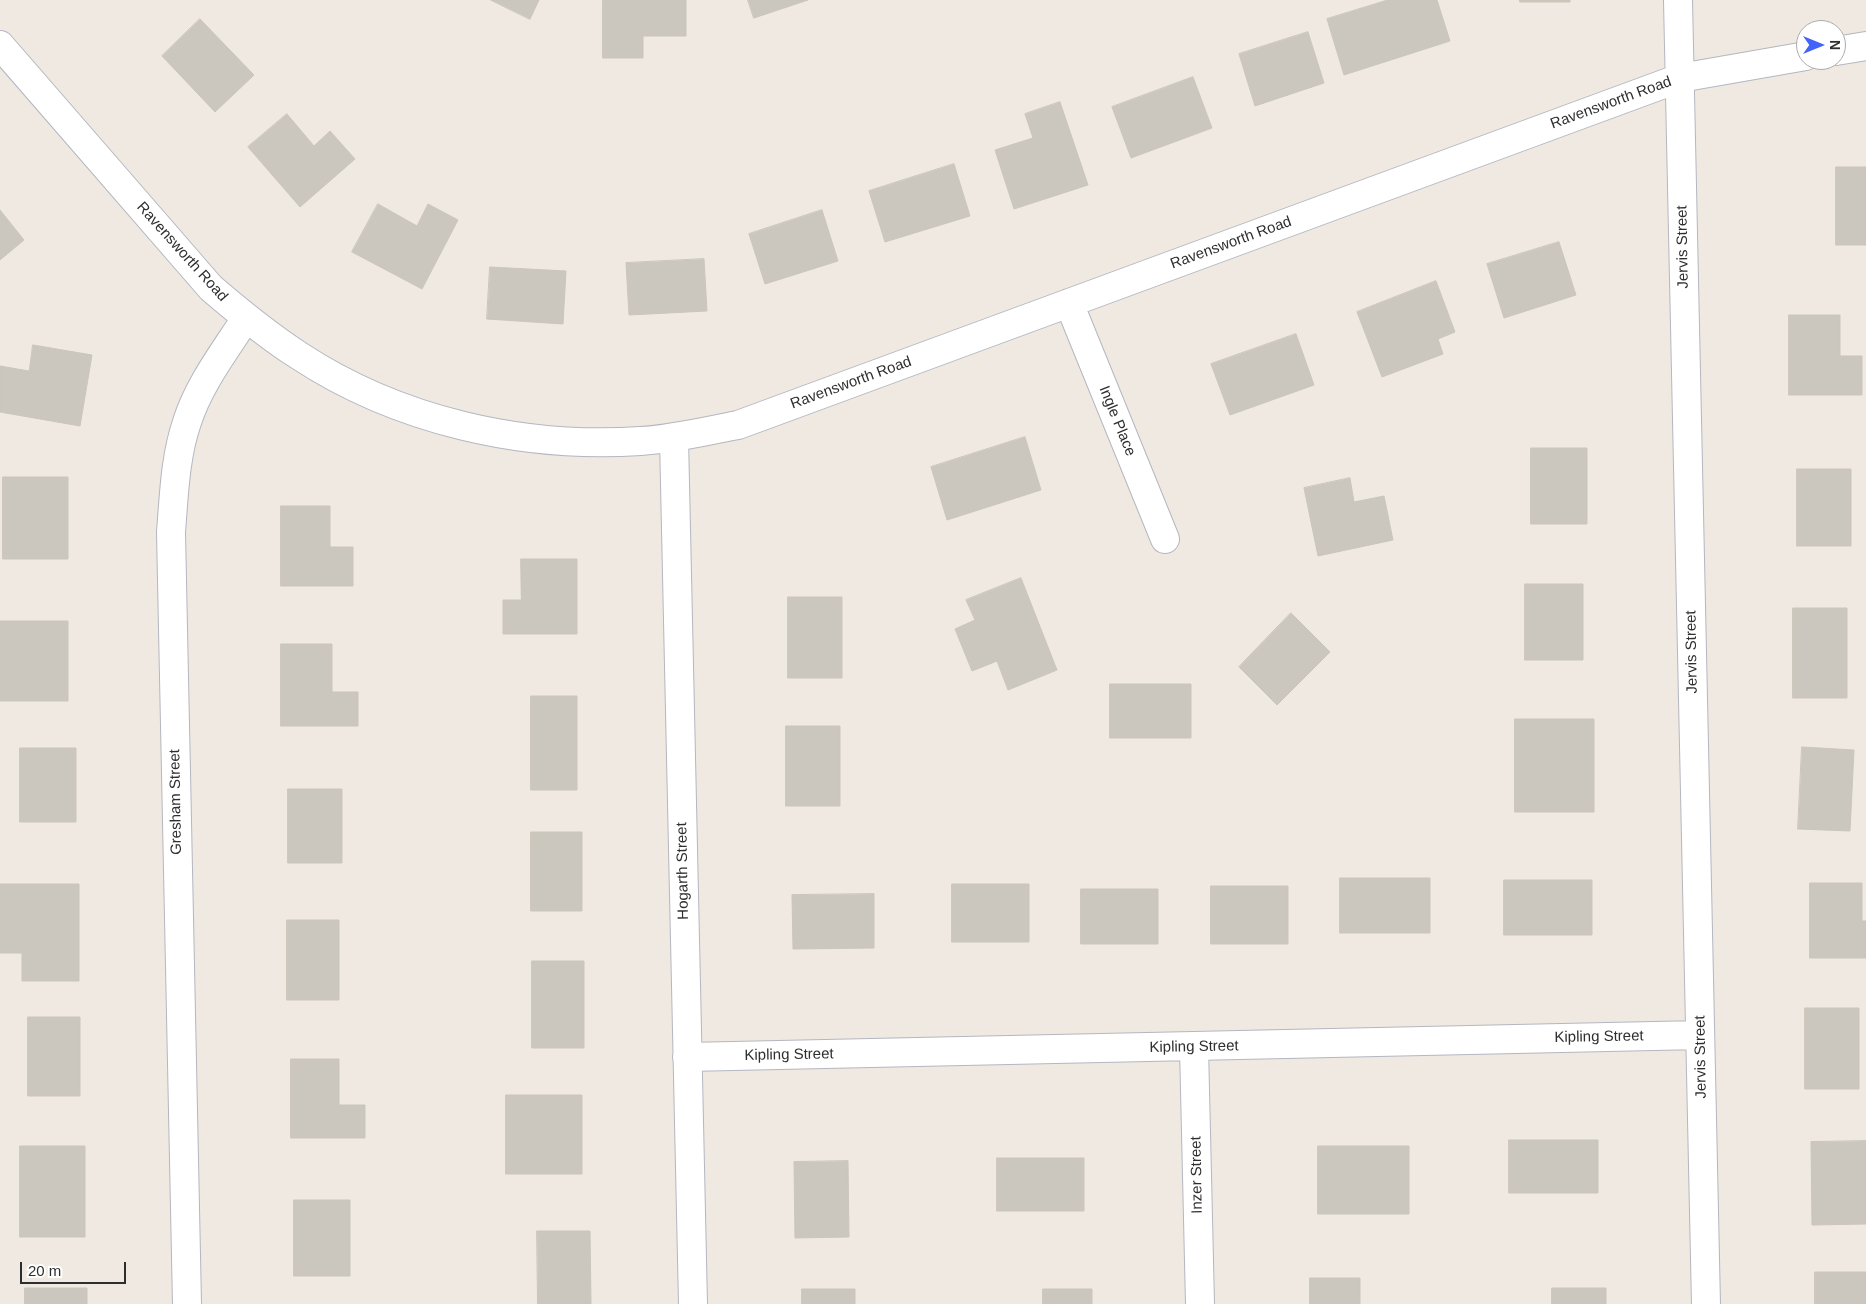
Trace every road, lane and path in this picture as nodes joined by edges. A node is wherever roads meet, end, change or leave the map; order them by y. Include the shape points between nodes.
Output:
1 (1678, 0) edge
2 (0, 45) edge
3 (1866, 46) edge
4 (1846, 49) edge
5 (1796, 58) edge
6 (1680, 78) junction
7 (1068, 303) junction
8 (246, 318) junction
9 (674, 438) junction
10 (1165, 539) dead end
11 (1700, 1035) junction
12 (1194, 1047) junction
13 (687, 1057) junction
14 (187, 1304) edge
15 (693, 1304) edge
16 (1200, 1304) edge
17 (1706, 1304) edge

1 - 6 street, Jervis Street
2 - 8 street, Ravensworth Road via 211,288
3 - 4 street
5 - 6 street, Ravensworth Road
6 - 7 street, Ravensworth Road
6 - 11 street, Jervis Street
7 - 9 street, Ravensworth Road via 738,425
7 - 10 street, Ingle Place
8 - 9 street, Ravensworth Road via 298,356 356,388 421,414 490,433 563,442
8 - 14 street, Gresham Street via 204,383 187,422 177,466 171,532
9 - 13 street, Hogarth Street
11 - 12 street, Kipling Street
11 - 17 street, Jervis Street
12 - 13 street, Kipling Street
12 - 16 street, Inzer Street
13 - 15 street, Hogarth Street

